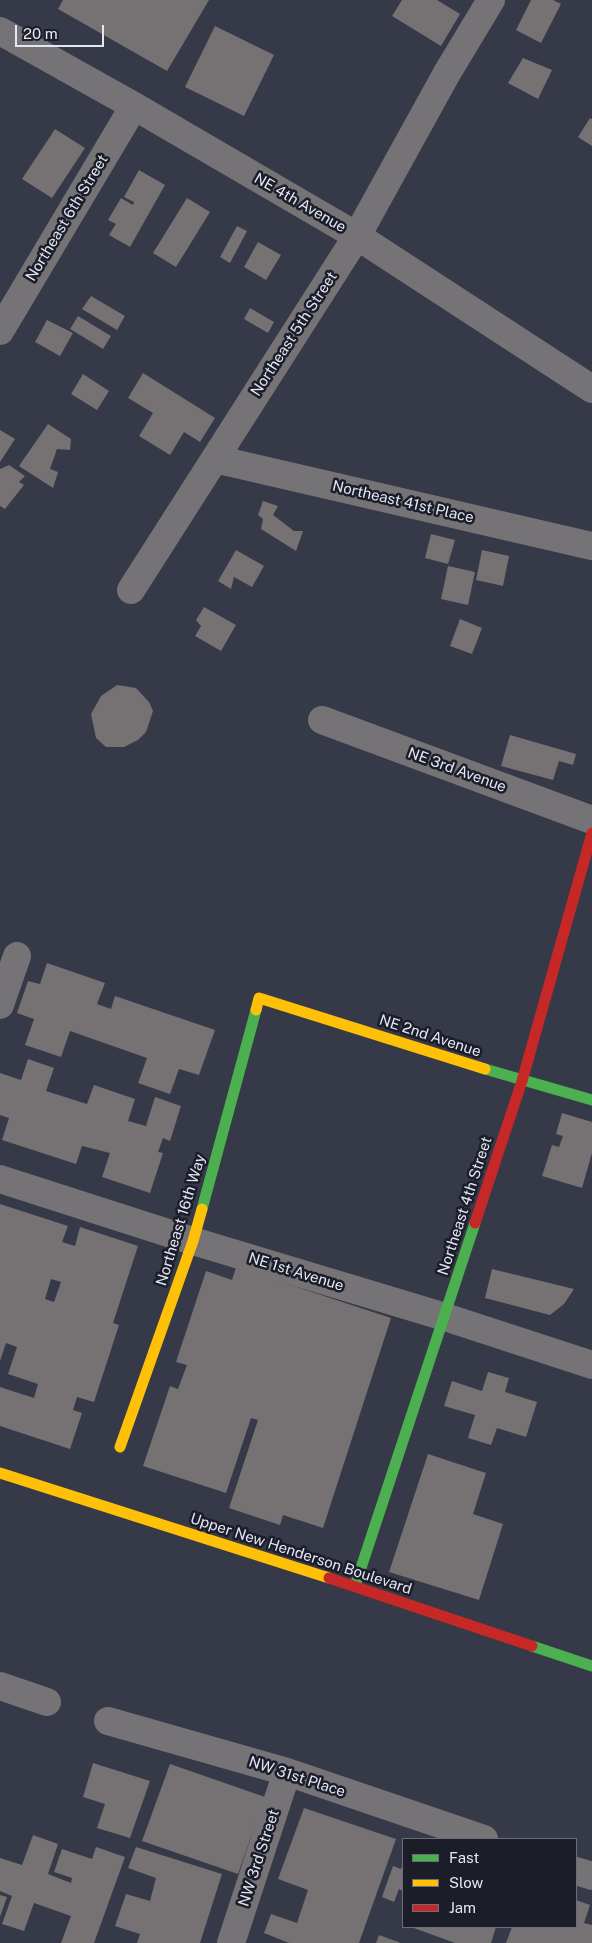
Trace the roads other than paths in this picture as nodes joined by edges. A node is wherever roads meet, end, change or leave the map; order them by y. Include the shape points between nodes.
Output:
1 (491, 0) edge
2 (0, 31) edge
3 (134, 106) junction
4 (357, 236) junction
5 (0, 331) edge
6 (592, 388) edge
7 (215, 459) junction
8 (592, 546) edge
9 (131, 590) dead end
10 (322, 720) dead end
11 (592, 820) edge
12 (592, 833) edge
13 (17, 956) dead end
14 (259, 998) joint
15 (0, 1005) edge
16 (522, 1081) junction
17 (592, 1100) edge
18 (0, 1179) edge
19 (193, 1241) junction
20 (445, 1316) junction
21 (592, 1365) edge
22 (120, 1447) dead end
23 (0, 1473) edge
24 (355, 1586) junction
25 (592, 1666) edge
26 (0, 1686) edge
27 (47, 1702) dead end
28 (108, 1721) dead end
29 (288, 1772) junction
30 (481, 1838) edge
31 (577, 1870) edge
32 (592, 1876) edge
33 (231, 1943) edge

1 - 4 street, Northeast 5th Street
2 - 3 street, NE 4th Avenue
3 - 4 street, NE 4th Avenue
3 - 5 street, Northeast 6th Street
4 - 6 street, NE 4th Avenue
4 - 7 street, Northeast 5th Street
7 - 8 street, Northeast 41st Place
7 - 9 street, Northeast 5th Street
10 - 11 street, NE 3rd Avenue
12 - 16 street, Northeast 4th Street
13 - 15 street
14 - 16 street, NE 2nd Avenue
14 - 19 street, Northeast 16th Way
16 - 17 street, NE 2nd Avenue
16 - 20 street, Northeast 4th Street
18 - 19 street, NE 1st Avenue
19 - 20 street, NE 1st Avenue
19 - 22 street, Northeast 16th Way
20 - 21 street, NE 1st Avenue
20 - 24 street, Northeast 4th Street
23 - 24 street, Upper New Henderson Boulevard
24 - 25 street, Upper New Henderson Boulevard
26 - 27 street
28 - 29 street, NW 31st Place
29 - 30 street, NW 31st Place
29 - 33 street, NW 3rd Street
31 - 32 street

